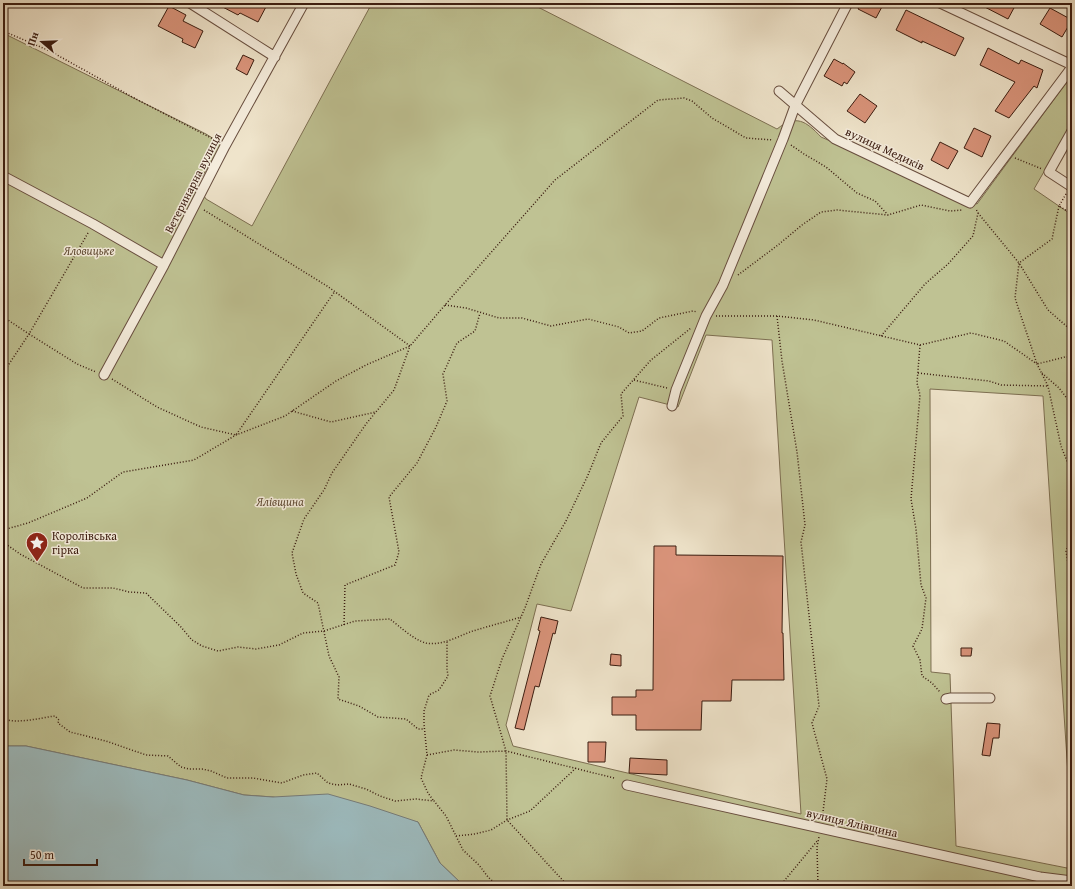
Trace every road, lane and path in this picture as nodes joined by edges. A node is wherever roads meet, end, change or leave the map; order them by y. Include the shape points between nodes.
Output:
1 (190, 3) edge
2 (304, 3) edge
3 (848, 3) edge
4 (940, 3) edge
5 (3, 31) edge
6 (275, 58) junction
7 (1072, 66) edge
8 (778, 91) dead end
9 (795, 106) junction
10 (1072, 131) edge
11 (784, 139) junction
12 (225, 146) junction
13 (1007, 154) junction
14 (1049, 172) junction
15 (3, 176) edge
16 (1071, 186) edge
17 (970, 203) junction
18 (195, 204) junction
19 (1059, 206) junction
20 (978, 213) junction
21 (1072, 214) edge
22 (888, 215) junction
23 (93, 224) junction
24 (1019, 263) junction
25 (164, 265) junction
26 (723, 285) junction
27 (335, 291) junction
28 (445, 305) junction
29 (480, 312) junction
30 (706, 316) junction
31 (777, 316) junction
32 (3, 322) edge
33 (694, 326) dead end
34 (1072, 331) edge
35 (29, 334) junction
36 (880, 336) junction
37 (920, 345) junction
38 (410, 346) junction
39 (1072, 357) edge
40 (1037, 364) junction
41 (1041, 372) junction
42 (3, 373) edge
43 (918, 374) junction
44 (104, 375) junction
45 (634, 380) junction
46 (1048, 386) junction
47 (676, 390) junction
48 (1072, 405) edge
49 (672, 406) dead end
50 (292, 411) junction
51 (376, 412) junction
52 (236, 435) junction
53 (1072, 474) edge
54 (3, 530) edge
55 (1072, 534) edge
56 (3, 542) edge
57 (1072, 600) edge
58 (1072, 610) edge
59 (521, 617) junction
60 (344, 625) junction
61 (324, 631) junction
62 (1072, 638) edge
63 (447, 642) junction
64 (990, 698) dead end
65 (946, 699) joint
66 (3, 719) edge
67 (424, 729) junction
68 (506, 751) junction
69 (427, 755) junction
70 (576, 768) junction
71 (614, 778) dead end
72 (627, 785) dead end
73 (433, 800) junction
74 (507, 820) junction
75 (821, 828) junction
76 (456, 836) junction
77 (819, 839) junction
78 (1072, 881) edge
79 (498, 886) edge
80 (568, 886) edge
81 (780, 886) edge
82 (818, 886) edge

1 - 6 street
2 - 6 street, Ветеринарна вулиця
3 - 9 street
4 - 7 street
5 - 12 path via 50,51
6 - 12 street, Ветеринарна вулиця
7 - 13 street
8 - 9 street, вулиця Медиків
9 - 11 street
9 - 17 street, вулиця Медиків via 835,139
10 - 14 street
11 - 22 path via 826,167 857,193 875,201
11 - 26 street
11 - 28 path via 746,138 712,118 692,101 684,98 658,100 555,180
12 - 18 street, Ветеринарна вулиця
13 - 14 path
13 - 17 street
14 - 16 street
15 - 23 street
16 - 19 path
17 - 20 path
17 - 22 path via 966,209 950,211 921,205
18 - 25 street, Ветеринарна вулиця
18 - 27 path
19 - 21 path
19 - 24 path via 1052,239
20 - 24 path
20 - 36 path via 973,236 948,264 925,284
22 - 26 path via 837,210 821,212
23 - 25 street
23 - 35 path
24 - 34 path via 1048,310
24 - 40 path via 1015,298
25 - 44 street, Ветеринарна вулиця
26 - 30 street
27 - 38 path
27 - 52 path
28 - 29 path
28 - 38 path
29 - 30 path via 499,318 522,318 551,326 588,318 619,326 629,333 642,331 659,318 679,313 693,311
29 - 60 path via 476,331 458,343 443,374 447,401 436,428 417,463 389,497 399,552 395,565 345,585
30 - 31 path
30 - 47 street
31 - 36 path via 814,320
31 - 75 path via 805,525 801,542 819,706 812,723 827,779
32 - 35 path via 8,320
33 - 45 path via 651,360
35 - 42 path
35 - 44 path via 77,364
36 - 37 path
37 - 40 path via 971,333 1004,342
37 - 43 path
38 - 50 path via 336,381
38 - 51 path via 394,390
39 - 40 path
40 - 41 path
41 - 46 path
41 - 48 path via 1059,388
43 - 46 path via 989,381 1001,385
43 - 65 path via 920,394 911,499 921,585 926,598 922,629 913,646 920,660 922,676
44 - 52 path via 156,407 201,427
45 - 47 path
45 - 59 path via 621,394 623,416 601,443 566,521 541,564
46 - 53 path via 1061,446
47 - 49 street
50 - 51 path via 331,422
50 - 52 path
51 - 61 path via 332,473 324,490 304,519 292,553 303,593 318,603
52 - 54 path via 194,460 124,472 87,498 28,523
55 - 57 path via 1066,551
56 - 61 path via 83,588 113,588 146,593 192,640 218,651 238,647 256,649 279,645 303,633
58 - 62 path
59 - 63 path via 472,631
59 - 68 path via 502,659 490,696
60 - 61 path
60 - 63 path via 355,621 390,619 422,641
61 - 67 path via 329,656 339,677 338,699 359,706 378,717 406,719 418,729
63 - 67 path via 448,676 439,690 429,695 424,711
64 - 65 street
66 - 73 path via 23,720 55,716 59,720 58,723 70,732 146,755 168,756 189,769 211,771 227,778 253,778 282,783 317,773 328,783 348,784 395,801
67 - 69 path
68 - 69 path via 454,750
68 - 70 path
68 - 74 path
69 - 73 path via 421,778
70 - 71 path
70 - 74 path via 530,811
72 - 75 street, вулиця Ялівщина
73 - 76 path via 446,816
74 - 76 path via 491,830
74 - 80 path
75 - 77 path
75 - 78 street, вулиця Ялівщина via 1040,877
76 - 79 path via 463,850
77 - 81 path
77 - 82 path

